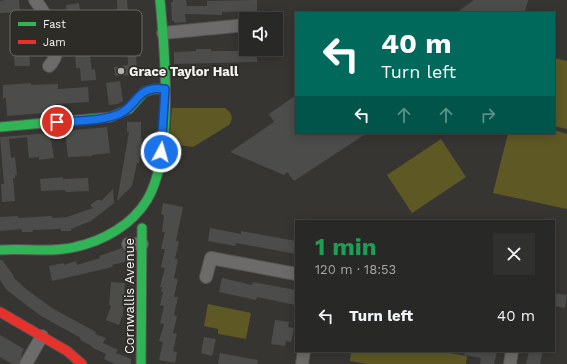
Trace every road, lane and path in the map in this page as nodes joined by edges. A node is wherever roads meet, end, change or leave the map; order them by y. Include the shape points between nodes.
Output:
1 (35, 0) edge
2 (160, 0) edge
3 (42, 10) edge
4 (239, 30) edge
5 (163, 33) junction
6 (56, 56) edge
7 (49, 66) dead end
8 (165, 89) junction
9 (0, 127) edge
10 (142, 228) dead end
11 (128, 244) dead end
12 (142, 244) junction
13 (0, 250) edge
14 (295, 274) edge
15 (206, 277) dead end
16 (0, 312) edge
17 (42, 336) junction
18 (304, 352) edge
19 (512, 352) edge
20 (26, 364) edge
21 (82, 364) edge
22 (141, 364) edge
23 (302, 364) edge
24 (510, 364) edge

1 - 3 street
2 - 5 street
4 - 5 street via 234,33
5 - 8 street
6 - 7 street via 55,61
8 - 9 street via 147,90 138,96 128,109 110,117
8 - 13 street via 158,170 147,200 127,222 109,235 74,248
10 - 12 street, Cornwallis Avenue
11 - 12 street
12 - 22 street, Cornwallis Avenue
14 - 15 street via 211,258
16 - 17 street
17 - 20 street
17 - 21 street via 68,351
18 - 23 street
19 - 24 street

